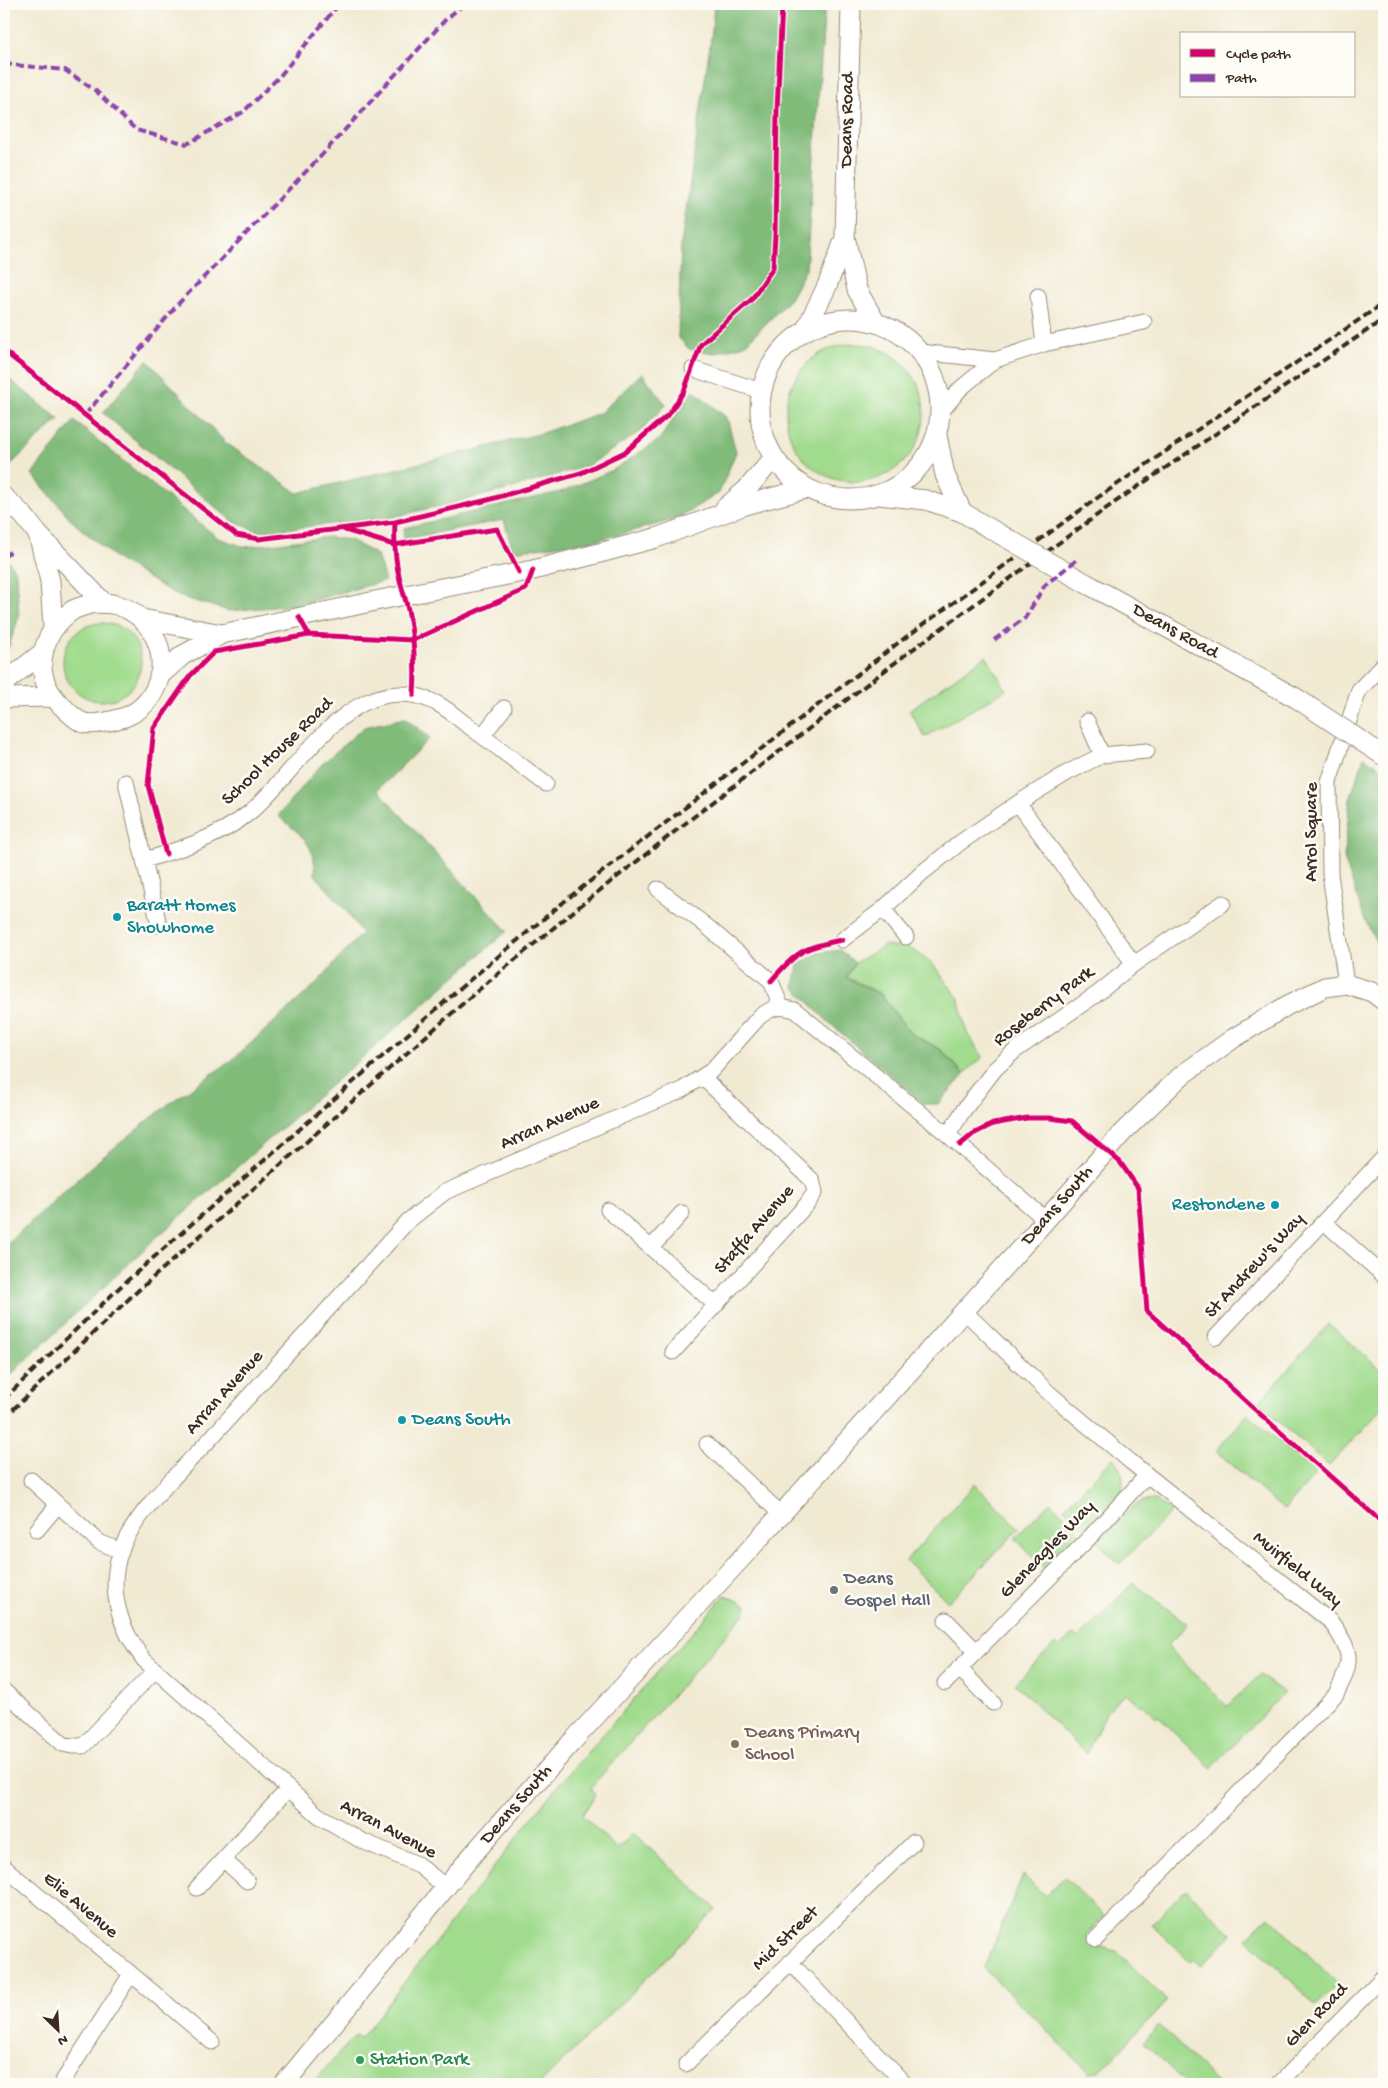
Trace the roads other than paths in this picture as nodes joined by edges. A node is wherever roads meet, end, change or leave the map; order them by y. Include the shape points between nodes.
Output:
1 (851, 4) edge
2 (845, 237) junction
3 (1038, 296) dead end
4 (1144, 322) dead end
5 (876, 323) junction
6 (805, 331) junction
7 (1044, 344) junction
8 (920, 352) junction
9 (995, 360) junction
10 (693, 369) dead end
11 (761, 391) junction
12 (940, 413) junction
13 (937, 435) junction
14 (773, 459) junction
15 (806, 489) junction
16 (879, 496) junction
17 (4, 497) edge
18 (962, 512) junction
19 (712, 518) junction
20 (38, 534) junction
21 (104, 604) junction
22 (142, 619) junction
23 (53, 627) junction
24 (222, 634) junction
25 (42, 653) junction
26 (1384, 664) edge
27 (159, 676) junction
28 (4, 684) edge
29 (53, 697) junction
30 (4, 698) edge
31 (504, 708) dead end
32 (1087, 721) dead end
33 (482, 736) junction
34 (1147, 751) dead end
35 (1102, 755) junction
36 (1384, 756) edge
37 (126, 782) dead end
38 (546, 784) dead end
39 (1018, 803) junction
40 (145, 860) junction
41 (658, 889) dead end
42 (1223, 903) dead end
43 (883, 909) junction
44 (159, 925) dead end
45 (906, 937) dead end
46 (842, 940) dead end
47 (1134, 964) junction
48 (1346, 984) junction
49 (1384, 1001) edge
50 (781, 1007) junction
51 (702, 1077) junction
52 (948, 1135) junction
53 (1384, 1157) edge
54 (608, 1210) dead end
55 (682, 1213) dead end
56 (1046, 1220) junction
57 (1324, 1222) junction
58 (650, 1248) junction
59 (1384, 1276) edge
60 (716, 1304) junction
61 (964, 1311) junction
62 (1216, 1337) dead end
63 (673, 1352) dead end
64 (707, 1444) dead end
65 (1147, 1475) junction
66 (31, 1480) dead end
67 (57, 1506) junction
68 (781, 1514) junction
69 (37, 1530) dead end
70 (121, 1551) junction
71 (946, 1620) dead end
72 (976, 1651) junction
73 (959, 1668) junction
74 (155, 1670) junction
75 (945, 1683) dead end
76 (4, 1691) edge
77 (993, 1703) dead end
78 (288, 1789) junction
79 (914, 1842) dead end
80 (224, 1860) junction
81 (4, 1867) edge
82 (248, 1881) dead end
83 (446, 1887) junction
84 (197, 1888) dead end
85 (1096, 1939) dead end
86 (790, 1962) junction
87 (131, 1974) junction
88 (1384, 1976) edge
89 (212, 2042) dead end
90 (686, 2064) dead end
91 (60, 2084) edge
92 (284, 2084) edge
93 (905, 2084) edge
94 (1278, 2084) edge

1 - 2 street, Deans Road
2 - 5 street, Deans Road via 857,290
2 - 6 street, Deans Road via 827,286
3 - 7 street
4 - 7 street
5 - 6 street via 852,319 828,322
5 - 8 street via 900,334
6 - 11 street via 776,356
7 - 9 street
8 - 9 street
8 - 12 street via 932,370 939,391
9 - 12 street via 960,388
10 - 11 street
11 - 14 street via 760,426
12 - 13 street
13 - 16 street via 924,461 904,482
13 - 18 street via 945,475
14 - 15 street
14 - 19 street via 746,490
15 - 16 street via 837,499
15 - 19 street via 748,504
16 - 18 street, Deans Road via 926,500
17 - 20 street
18 - 36 street, Deans Road, bridge via 1296,698
19 - 24 street via 656,538 542,568
20 - 21 street
20 - 23 street via 50,581
21 - 22 street via 116,604 135,612
21 - 23 street via 94,603 74,609
22 - 24 street
22 - 27 street via 150,627 159,646 162,666
23 - 25 street
24 - 27 street via 182,655
25 - 28 street
25 - 29 street via 43,676
26 - 48 street, Arrol Square via 1359,690 1328,782 1330,874
27 - 29 street via 157,686 138,712 112,722 84,723 68,713
29 - 30 street
31 - 33 street
32 - 35 street
33 - 38 street, School House Road
33 - 40 street, School House Road via 436,703 414,695 377,696 345,713 248,814 204,840
34 - 35 street
35 - 39 street
37 - 40 street
39 - 43 street via 961,842
39 - 47 street
40 - 44 street
41 - 50 street via 771,981
42 - 47 street, Roseberry Park
43 - 45 street
43 - 46 street
47 - 52 street, Roseberry Park via 1016,1050 995,1069
48 - 49 street, Deans South via 1372,992
48 - 56 street, Deans South via 1325,987 1288,1005 1182,1075 1123,1132
50 - 51 street, Arran Avenue via 760,1016
50 - 52 street via 795,1010
51 - 60 street, Staffa Avenue via 812,1180 815,1192
51 - 70 street, Arran Avenue via 680,1091 445,1192 426,1205 144,1513 130,1531
52 - 56 street
53 - 57 street, St Andrew's Way
54 - 58 street, Staffa Avenue
55 - 58 street
56 - 61 street, Deans South
57 - 59 street, St Andrew's Way
57 - 62 street, St Andrew's Way
58 - 60 street, Staffa Avenue
60 - 63 street, Staffa Avenue
61 - 65 street, Muirfield Way via 1050,1393
61 - 68 street, Deans South
64 - 68 street
65 - 72 street, Gleneagles Way
65 - 85 street, Muirfield Way via 1331,1622 1348,1650 1347,1672 1336,1694
66 - 67 street
67 - 69 street
67 - 70 street via 99,1542
68 - 83 street, Deans South via 564,1751
70 - 74 street, Arran Avenue via 116,1575 120,1619 135,1649
71 - 72 street
72 - 73 street, Gleneagles Way
73 - 75 street, Gleneagles Way
73 - 77 street
74 - 76 street via 83,1746 63,1744
74 - 78 street, Arran Avenue
78 - 80 street
78 - 83 street, Arran Avenue via 342,1831 417,1864
79 - 86 street, Mid Street
80 - 82 street
80 - 84 street
81 - 87 street, Elie Avenue
83 - 92 street, Deans South
86 - 90 street, Mid Street
86 - 93 street
87 - 89 street, Elie Avenue
87 - 91 street
88 - 94 street, Glen Road

